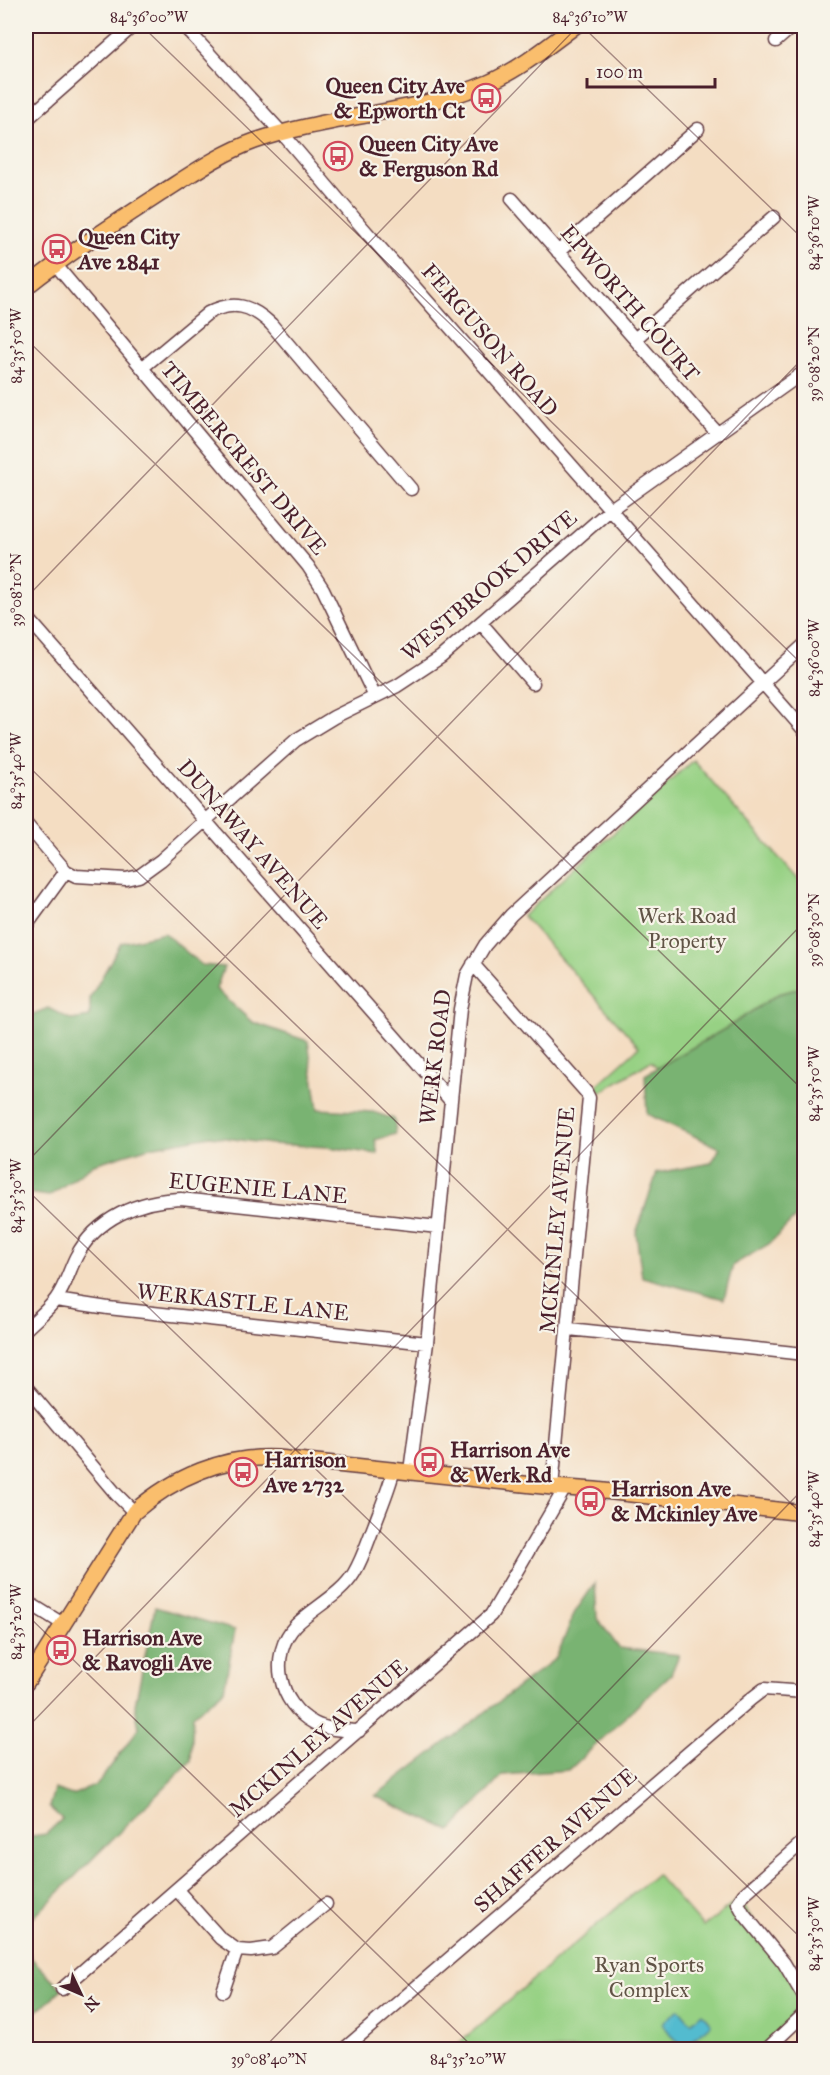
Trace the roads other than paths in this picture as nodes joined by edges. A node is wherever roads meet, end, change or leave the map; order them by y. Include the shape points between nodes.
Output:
1 (133, 26) edge
2 (184, 26) edge
3 (575, 26) edge
4 (793, 26) edge
5 (776, 41) dead end
6 (26, 120) edge
7 (698, 129) dead end
8 (282, 133) junction
9 (512, 199) dead end
10 (774, 217) dead end
11 (558, 252) junction
12 (55, 264) junction
13 (26, 287) edge
14 (635, 339) junction
15 (142, 368) junction
16 (804, 372) edge
17 (718, 434) junction
18 (411, 489) dead end
19 (611, 509) junction
20 (26, 616) edge
21 (481, 623) junction
22 (804, 645) edge
23 (533, 683) dead end
24 (764, 683) junction
25 (375, 697) junction
26 (804, 730) edge
27 (205, 821) junction
28 (26, 824) edge
29 (66, 871) junction
30 (26, 926) edge
31 (473, 964) junction
32 (450, 1100) junction
33 (438, 1227) junction
34 (56, 1299) junction
35 (26, 1329) edge
36 (569, 1329) junction
37 (427, 1343) junction
38 (804, 1354) edge
39 (26, 1387) edge
40 (394, 1469) junction
41 (410, 1471) junction
42 (559, 1488) junction
43 (134, 1512) junction
44 (804, 1513) edge
45 (26, 1600) edge
46 (63, 1624) junction
47 (26, 1683) edge
48 (804, 1692) edge
49 (359, 1731) junction
50 (804, 1841) edge
51 (177, 1890) junction
52 (326, 1904) dead end
53 (237, 1950) junction
54 (62, 1989) dead end
55 (223, 1991) dead end
56 (804, 1997) edge
57 (804, 2014) edge
58 (343, 2049) edge
59 (766, 2049) edge

1 - 6 street
2 - 8 street, FERGUSON ROAD
3 - 8 main road via 532,58 488,83 437,99
4 - 5 street
7 - 11 street
8 - 12 main road via 253,142 195,171
8 - 19 street, FERGUSON ROAD
9 - 11 street, EPWORTH COURT
10 - 14 street
11 - 14 street, EPWORTH COURT
12 - 13 main road
12 - 15 street, TIMBERCREST DRIVE
14 - 17 street, EPWORTH COURT
15 - 18 street via 207,313 236,305 253,309 271,324
15 - 25 street, TIMBERCREST DRIVE via 308,566
16 - 17 street, WESTBROOK DRIVE
17 - 19 street, WESTBROOK DRIVE
19 - 21 street, WESTBROOK DRIVE
19 - 24 street, FERGUSON ROAD
20 - 27 street, DUNAWAY AVENUE
21 - 23 street
21 - 25 street, WESTBROOK DRIVE via 441,657
22 - 24 street, WERK ROAD
24 - 26 street, FERGUSON ROAD
24 - 31 street, WERK ROAD via 511,915
25 - 27 street, WESTBROOK DRIVE via 296,740
27 - 29 street, WESTBROOK DRIVE via 139,876 116,880 76,876
27 - 32 street, DUNAWAY AVENUE
28 - 29 street
29 - 30 street
31 - 32 street, WERK ROAD via 460,1009
31 - 36 street, MCKINLEY AVENUE via 589,1098
32 - 33 street, WERK ROAD
33 - 34 street, EUGENIE LANE via 181,1199 150,1202 118,1214 95,1232 76,1256
33 - 37 street, WERK ROAD
34 - 35 street, EUGENIE LANE
34 - 37 street, WERKASTLE LANE
36 - 38 street
36 - 42 street, MCKINLEY AVENUE
37 - 41 street, WERK ROAD
39 - 43 street
40 - 41 main road
40 - 43 main road via 266,1457 230,1460 177,1482
40 - 49 street via 356,1571 296,1625 280,1657 283,1688 303,1716 320,1726
41 - 42 main road
42 - 44 main road
42 - 49 street, MCKINLEY AVENUE via 492,1615
43 - 46 main road
45 - 46 street
46 - 47 main road
48 - 58 street, SHAFFER AVENUE via 764,1689 751,1699
49 - 51 street, MCKINLEY AVENUE
50 - 56 street via 739,1899 738,1907 780,1957
51 - 53 street via 220,1938
51 - 54 street, MCKINLEY AVENUE
52 - 53 street via 272,1948
53 - 55 street
57 - 59 street

